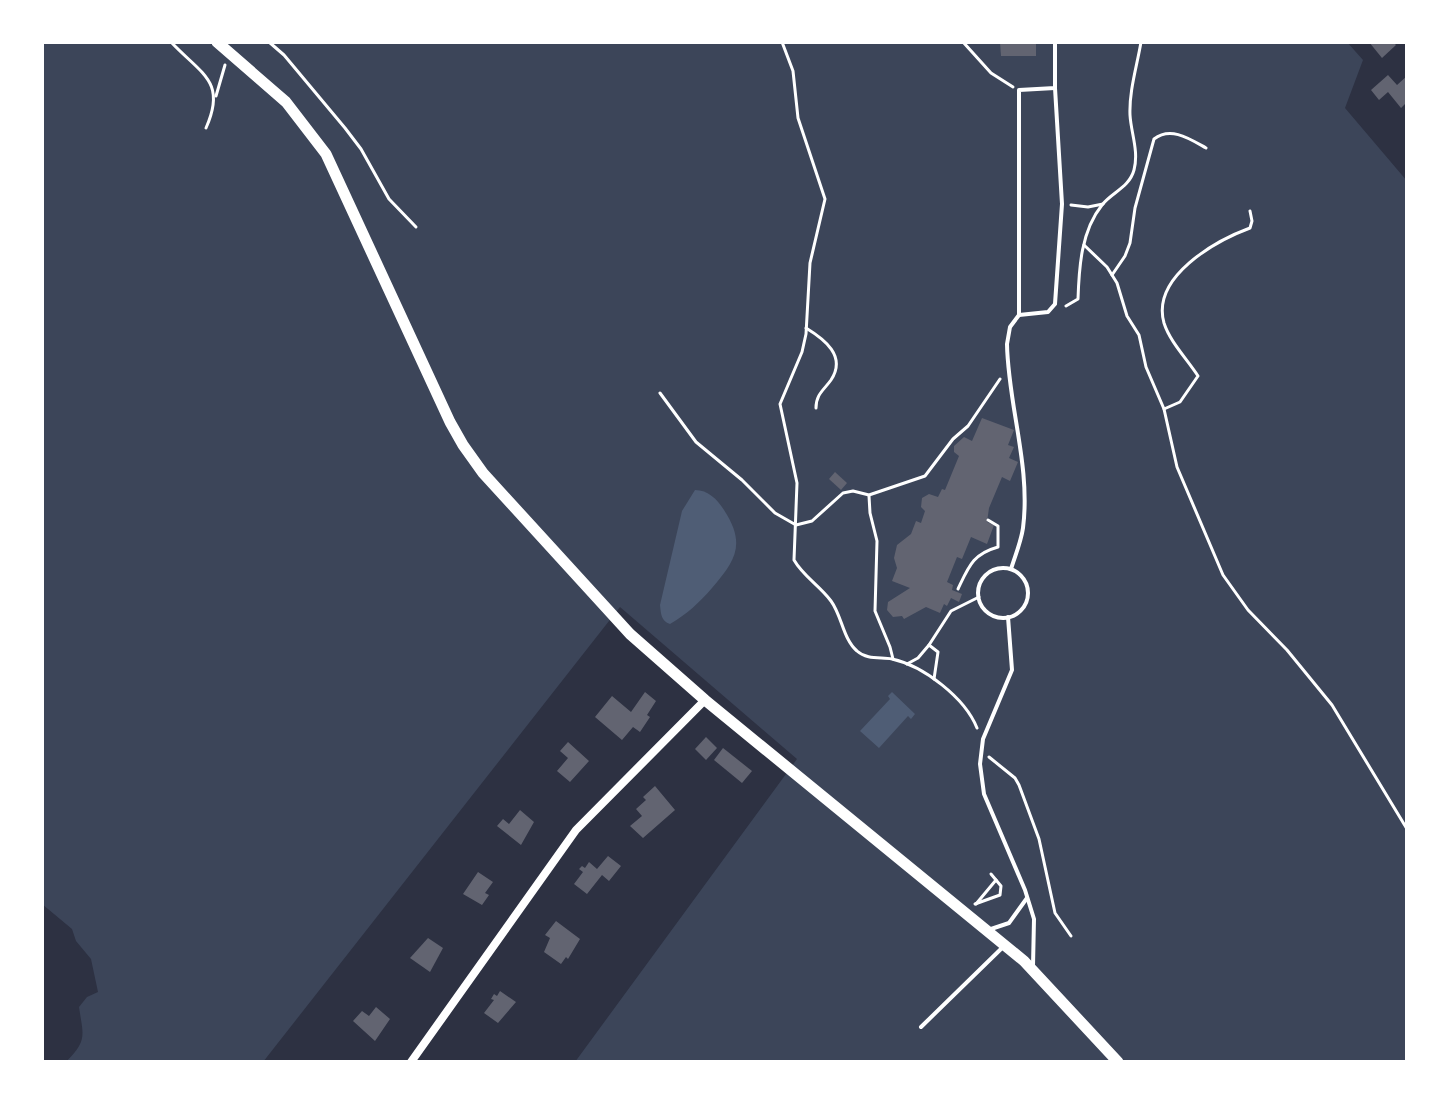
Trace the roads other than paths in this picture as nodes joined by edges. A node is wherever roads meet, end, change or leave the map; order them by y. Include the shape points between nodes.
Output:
1 (217, 42) edge
2 (1055, 42) edge
3 (1055, 88) junction
4 (1019, 315) junction
5 (1011, 569) junction
6 (1008, 617) junction
7 (705, 700) junction
8 (1027, 898) junction
9 (987, 930) junction
10 (1005, 945) junction
11 (1033, 969) junction
12 (921, 1027) dead end
13 (411, 1062) edge
14 (1118, 1062) edge

1 - 7 street via 286,102 326,154 471,457 614,617
2 - 3 lane
3 - 4 lane via 1062,204 1054,306 1048,312
3 - 4 lane via 1019,90
4 - 5 lane via 1008,334 1008,366 1024,504 1023,530
5 - 6 lane via 1025,581 1028,597 1020,611
5 - 6 lane via 990,572 980,584 979,597 989,614
6 - 8 lane via 1012,670 983,739 980,764 984,794
7 - 9 street via 972,908
7 - 13 street via 576,830
8 - 9 lane via 1009,923
8 - 11 lane via 1035,937
9 - 10 street
10 - 11 street
10 - 12 lane
11 - 14 street

